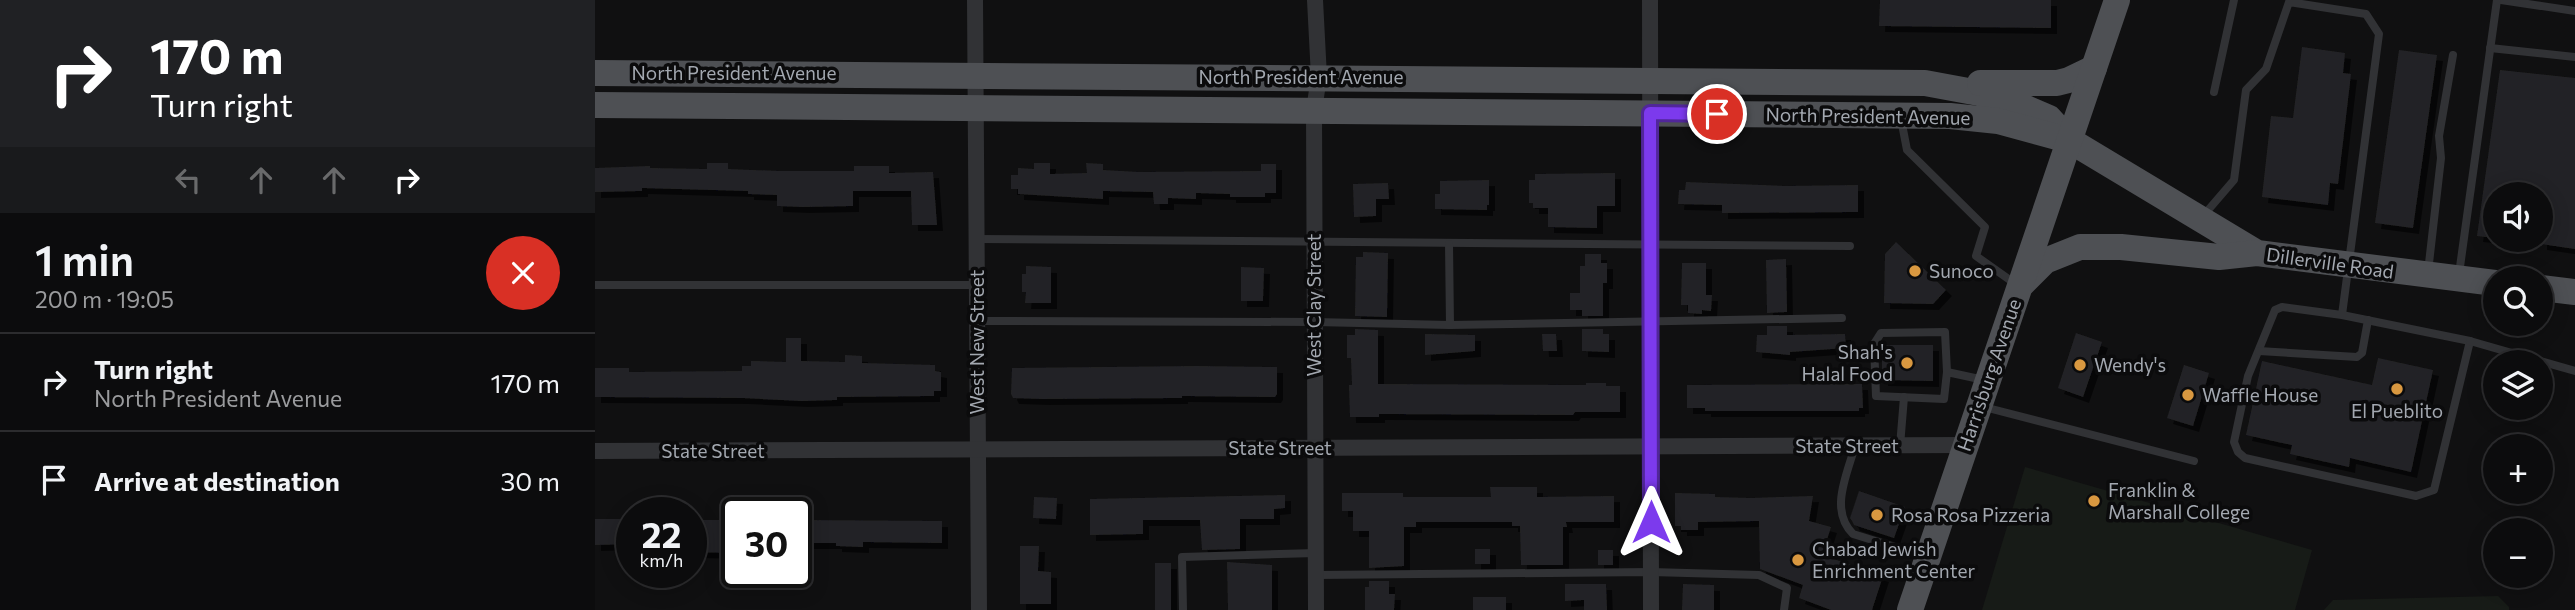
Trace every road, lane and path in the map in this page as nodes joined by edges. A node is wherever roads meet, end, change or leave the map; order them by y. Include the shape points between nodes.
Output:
1 (975, 0) edge
2 (1315, 0) edge
3 (1650, 0) edge
4 (2117, 0) edge
5 (2234, 0) edge
6 (2499, 0) edge
7 (2288, 1) edge
8 (2575, 12) edge
9 (2490, 48) junction
10 (2453, 55) dead end
11 (2575, 57) edge
12 (2094, 68) junction
13 (595, 72) edge
14 (976, 75) junction
15 (1319, 77) junction
16 (1650, 80) junction
17 (1925, 83) junction
18 (2214, 92) dead end
19 (595, 105) edge
20 (976, 108) junction
21 (1314, 110) junction
22 (1650, 113) junction
23 (1900, 115) junction
24 (2069, 141) junction
25 (2200, 219) junction
26 (977, 239) junction
27 (1314, 243) junction
28 (1449, 243) junction
29 (1649, 245) junction
30 (1850, 246) dead end
31 (2257, 253) junction
32 (2349, 266) junction
33 (2428, 275) junction
34 (2458, 279) junction
35 (2483, 282) edge
36 (595, 285) edge
37 (977, 285) junction
38 (2019, 286) junction
39 (2553, 289) edge
40 (2575, 292) edge
41 (2342, 315) junction
42 (1842, 318) dead end
43 (2368, 320) junction
44 (977, 321) junction
45 (1650, 321) junction
46 (1314, 322) junction
47 (1450, 325) junction
48 (2470, 341) junction
49 (2259, 351) junction
50 (2575, 371) edge
51 (1947, 372) junction
52 (1987, 380) junction
53 (1904, 397) junction
54 (1978, 406) junction
55 (1965, 445) junction
56 (1855, 446) junction
57 (1900, 446) junction
58 (1651, 447) junction
59 (1316, 448) junction
60 (978, 449) junction
61 (595, 451) edge
62 (2194, 461) dead end
63 (1316, 553) junction
64 (1927, 557) junction
65 (1651, 572) junction
66 (1316, 575) junction
67 (979, 610) edge
68 (1183, 610) edge
69 (1316, 610) edge
70 (1651, 610) edge
71 (1784, 610) edge
72 (1910, 610) edge

1 - 14 street, West New Street
2 - 15 street, West Clay Street
3 - 16 street
4 - 12 main road, Harrisburg Avenue
5 - 18 lane
6 - 8 lane
6 - 9 lane
7 - 25 lane via 2266,69 2246,90 2234,180
7 - 32 lane via 2366,14 2379,34
9 - 11 lane
9 - 34 lane
10 - 33 lane via 2439,135 2441,158
12 - 17 main road via 2057,83
12 - 24 main road, Harrisburg Avenue
13 - 14 main road, North President Avenue
14 - 15 main road, North President Avenue
14 - 20 street, West New Street
15 - 16 main road, North President Avenue
15 - 21 street, West Clay Street
16 - 17 main road, North President Avenue
16 - 22 street
17 - 24 main road, North President Avenue via 2019,105 2049,118
19 - 20 main road, North President Avenue
20 - 21 main road, North President Avenue
20 - 26 street, West New Street
21 - 22 main road, North President Avenue
21 - 27 street, West Clay Street
22 - 23 main road, North President Avenue
22 - 29 street
23 - 24 main road, North President Avenue via 1973,117
23 - 38 lane via 1907,150 1985,227 1976,256
24 - 25 main road, Dillerville Road
24 - 38 main road, Harrisburg Avenue
25 - 31 main road, Dillerville Road
26 - 27 lane
26 - 37 street, West New Street
27 - 28 lane
27 - 46 street, West Clay Street
28 - 29 lane
28 - 47 lane
29 - 30 lane
29 - 45 street
31 - 32 main road, Dillerville Road
31 - 38 main road via 2219,257 2080,247 2045,261
32 - 33 main road, Dillerville Road
32 - 41 lane
33 - 34 main road, Dillerville Road
34 - 35 main road, Dillerville Road
36 - 37 lane
37 - 44 street, West New Street
38 - 52 main road, Harrisburg Avenue
39 - 40 main road
41 - 43 lane
41 - 49 lane via 2282,307 2275,310
42 - 45 lane
43 - 48 lane
43 - 49 lane via 2357,358
44 - 46 lane
44 - 60 street, West New Street
45 - 47 lane
45 - 58 street
46 - 47 lane
46 - 59 street, West Clay Street
48 - 49 lane via 2434,491 2416,496 2245,458 2238,452 2234,442 2248,376
48 - 50 lane
51 - 52 lane
51 - 53 lane via 1944,399
51 - 53 lane via 1945,332 1881,333 1874,345 1875,396
52 - 54 main road, Harrisburg Avenue
53 - 57 lane
54 - 55 main road, Harrisburg Avenue
54 - 62 lane
55 - 57 street, State Street
55 - 64 main road, Harrisburg Avenue
56 - 57 street, State Street
56 - 58 street, State Street
56 - 64 lane via 1840,508 1846,527 1853,534
58 - 59 street, State Street
58 - 65 street
59 - 60 street, State Street
59 - 63 street, West Clay Street
60 - 61 street, State Street
60 - 67 street, West New Street
63 - 66 street, West Clay Street
63 - 68 lane via 1182,557
64 - 72 main road, Harrisburg Avenue
65 - 66 lane
65 - 70 street
65 - 71 lane via 1759,575 1787,587
66 - 69 street, West Clay Street

